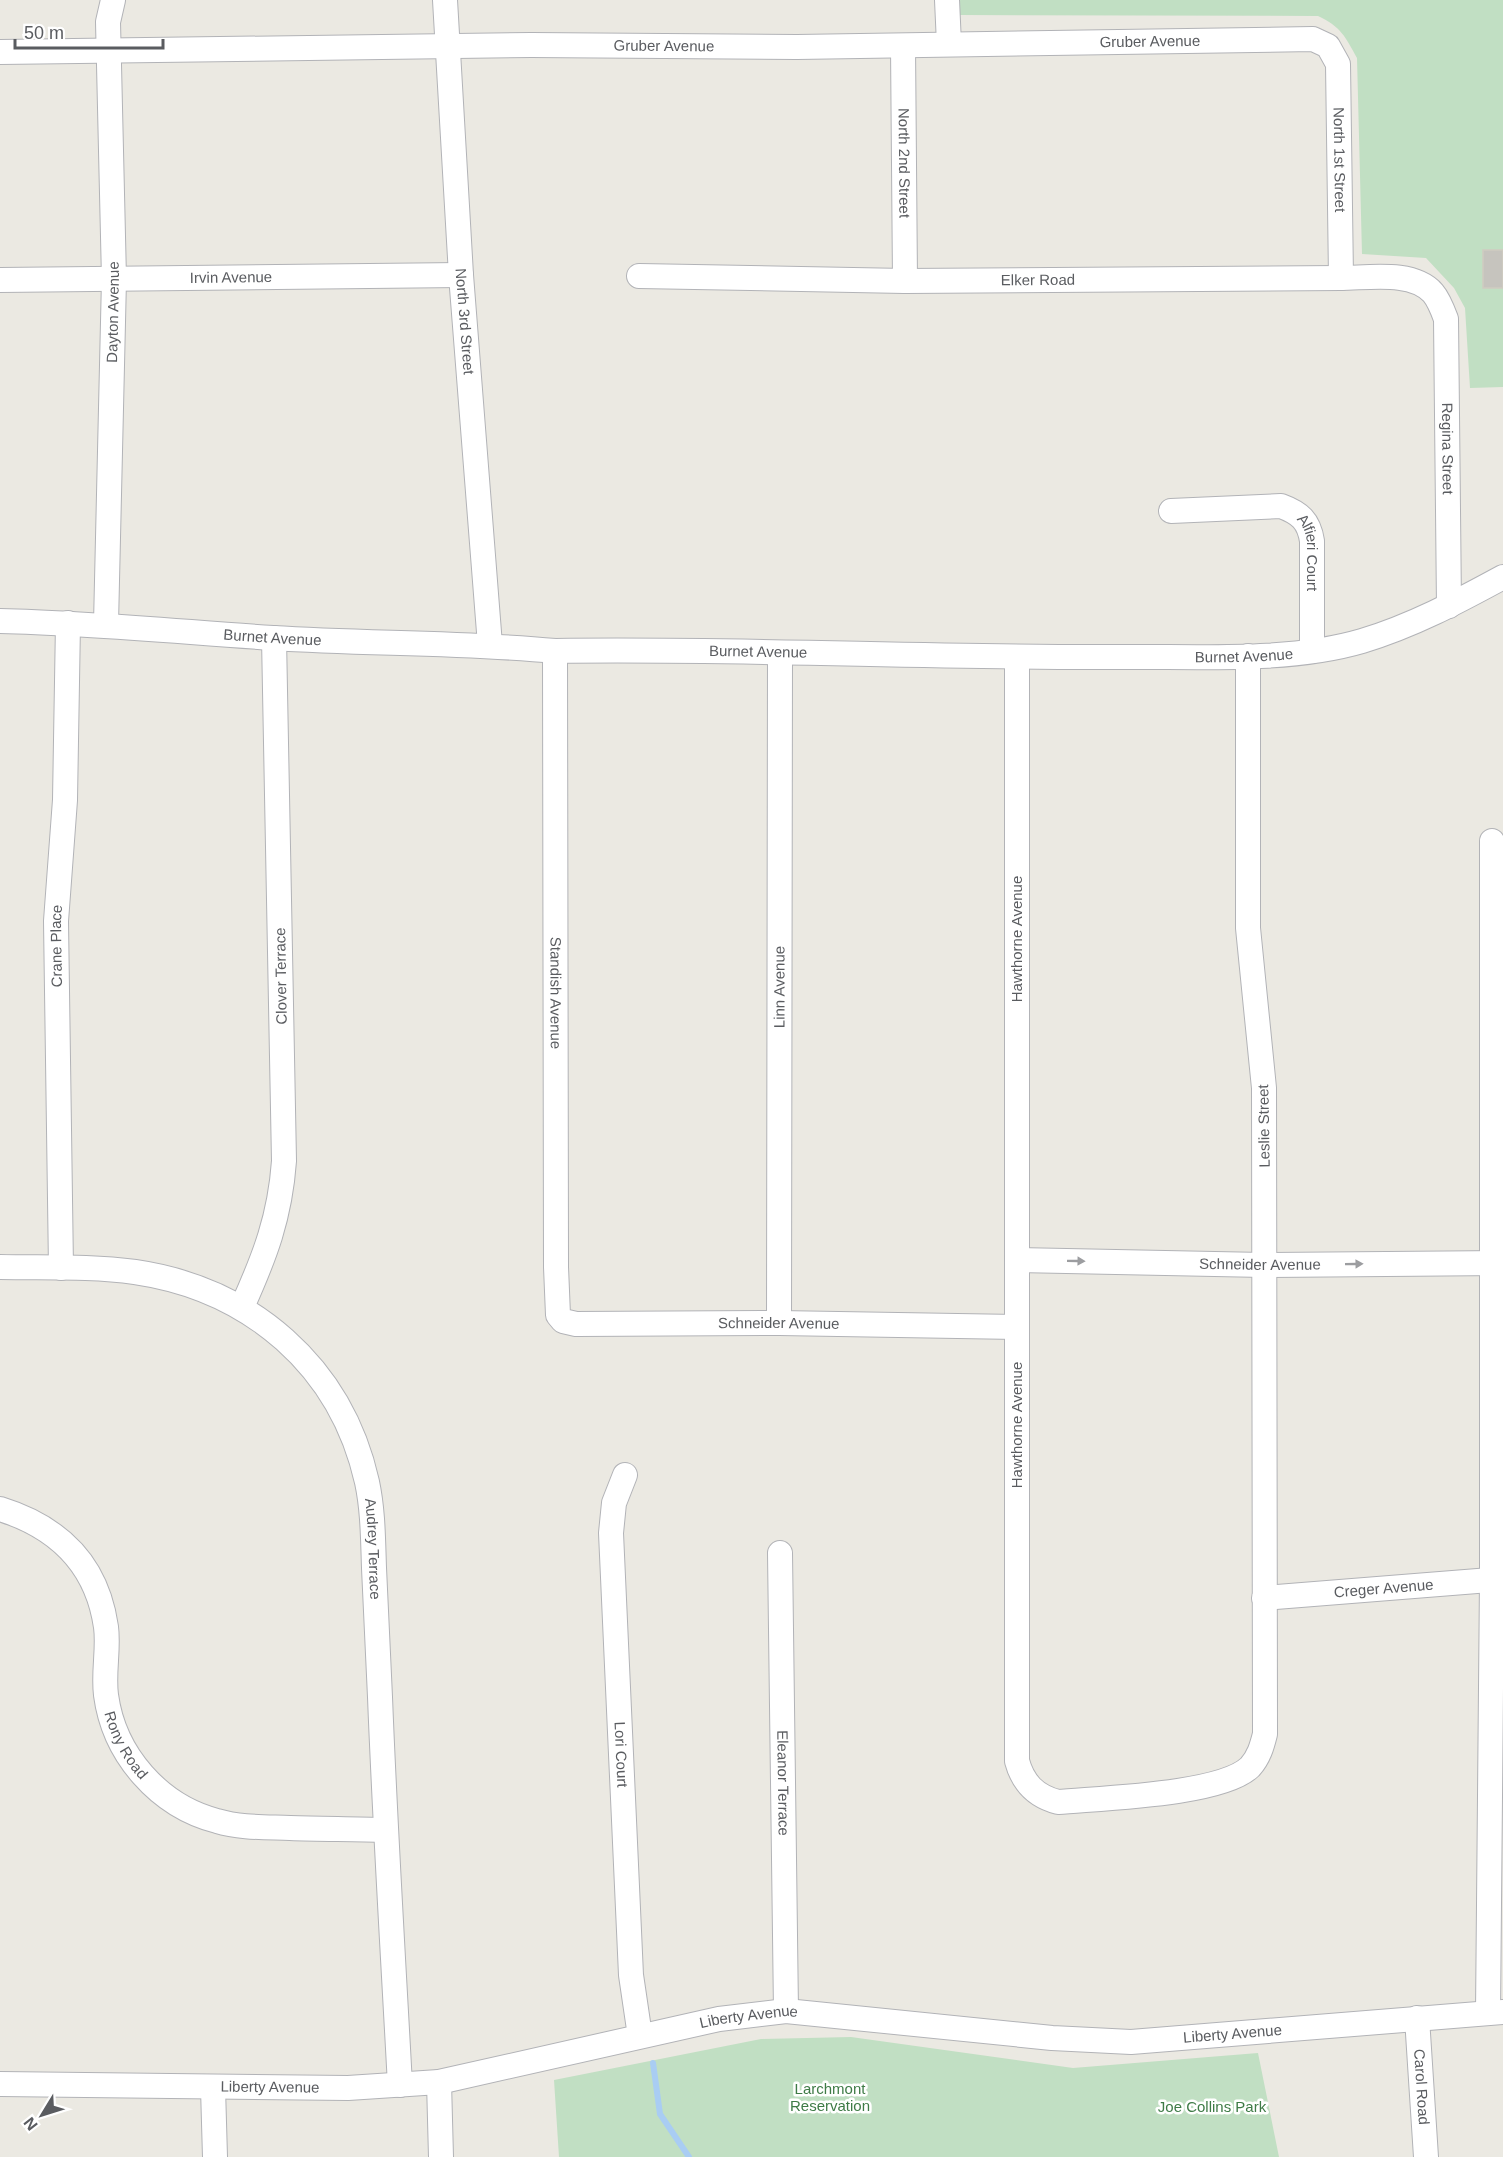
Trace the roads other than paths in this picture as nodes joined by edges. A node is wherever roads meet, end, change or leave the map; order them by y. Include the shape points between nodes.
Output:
1 (113, 0) edge
2 (445, 0) edge
3 (947, 0) edge
4 (949, 44) junction
5 (903, 46) junction
6 (1328, 46) joint
7 (448, 48) junction
8 (109, 50) junction
9 (0, 52) edge
10 (461, 275) junction
11 (639, 276) dead end
12 (1341, 278) junction
13 (114, 279) junction
14 (0, 280) edge
15 (905, 281) junction
16 (1433, 293) joint
17 (1172, 512) dead end
18 (1503, 577) edge
19 (1449, 606) junction
20 (0, 621) edge
21 (68, 623) junction
22 (106, 624) junction
23 (274, 638) junction
24 (489, 645) junction
25 (555, 651) junction
26 (1312, 651) junction
27 (780, 653) junction
28 (1248, 656) junction
29 (1017, 657) junction
30 (1492, 841) dead end
31 (1497, 1037) edge
32 (1017, 1260) junction
33 (1497, 1263) edge
34 (1264, 1265) junction
35 (0, 1268) edge
36 (61, 1268) junction
37 (242, 1307) junction
38 (779, 1323) junction
39 (576, 1324) joint
40 (1017, 1327) junction
41 (625, 1475) dead end
42 (0, 1509) edge
43 (780, 1552) dead end
44 (1498, 1579) edge
45 (1264, 1598) junction
46 (385, 1830) junction
47 (786, 2011) junction
48 (1496, 2013) edge
49 (1417, 2018) junction
50 (640, 2036) junction
51 (439, 2082) junction
52 (0, 2085) edge
53 (400, 2085) junction
54 (213, 2088) junction
55 (215, 2157) edge
56 (441, 2157) edge
57 (1426, 2157) edge

1 - 8 street, Dayton Avenue via 108,22
2 - 7 street, North 3rd Street
3 - 4 street
4 - 5 street, Gruber Avenue
4 - 6 street, Gruber Avenue via 1313,39
5 - 7 street, Gruber Avenue
5 - 15 street, North 2nd Street
6 - 12 street, North 1st Street via 1338,64
7 - 8 street, Gruber Avenue
7 - 10 street, North 3rd Street
8 - 9 street, Gruber Avenue
8 - 13 street, Dayton Avenue
10 - 13 street, Irvin Avenue
10 - 24 street, North 3rd Street
11 - 15 street, Elker Road
12 - 15 street, Elker Road
12 - 16 street, Elker Road via 1407,279
13 - 14 street, Irvin Avenue
13 - 22 street, Dayton Avenue
16 - 19 street, Regina Street via 1446,319
17 - 26 street, Alfieri Court via 1281,506 1297,512 1310,529 1312,541
18 - 19 street, Burnet Avenue
19 - 26 street, Burnet Avenue via 1361,642
20 - 21 street, Burnet Avenue
21 - 22 street, Burnet Avenue
21 - 36 street, Crane Place via 65,800 56,921
22 - 23 street, Burnet Avenue
23 - 24 street, Burnet Avenue
23 - 37 street, Clover Terrace via 284,1161 272,1237
24 - 25 street, Burnet Avenue
25 - 27 street, Burnet Avenue
25 - 39 street, Standish Avenue via 556,1267 558,1315 563,1321
26 - 28 street, Burnet Avenue
27 - 29 street, Burnet Avenue
27 - 38 street, Linn Avenue
28 - 29 street, Burnet Avenue
28 - 34 street, Leslie Street via 1248,928 1264,1088
29 - 32 street, Hawthorne Avenue
30 - 31 street
31 - 33 street
32 -> 34 street, Schneider Avenue
32 - 40 street, Hawthorne Avenue
34 -> 33 street, Schneider Avenue
33 - 44 street
34 - 45 street, Leslie Street
35 - 36 street, Audrey Terrace
36 - 37 street, Audrey Terrace via 99,1268 164,1278
37 - 46 street, Audrey Terrace via 282,1337 321,1379 350,1428 362,1464 372,1511
38 - 39 street, Schneider Avenue
38 - 40 street, Schneider Avenue
40 - 45 street, Hawthorne Avenue via 1017,1761 1027,1784 1043,1798 1058,1802 1214,1785 1250,1767 1260,1753 1265,1734
41 - 50 street, Lori Court via 614,1503 611,1533 631,1975
42 - 46 street, Rony Road via 32,1520 61,1540 95,1586 106,1627 105,1681 112,1720 128,1756 160,1792 201,1816 232,1825
43 - 47 street, Eleanor Terrace
44 - 45 street, Creger Avenue
44 - 48 street
46 - 53 street, Audrey Terrace
47 - 49 street, Liberty Avenue via 1052,2038 1131,2042
47 - 50 street, Liberty Avenue via 719,2019
48 - 49 street, Liberty Avenue
49 - 57 street, Carol Road
50 - 51 street, Liberty Avenue
51 - 53 street, Liberty Avenue
51 - 56 street
52 - 54 street, Liberty Avenue
53 - 54 street, Liberty Avenue
54 - 55 street

